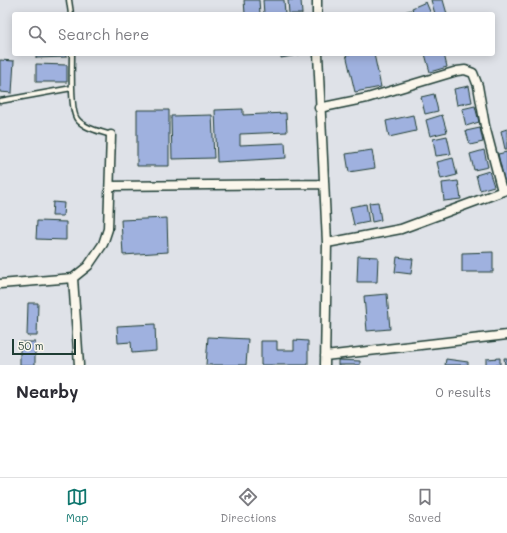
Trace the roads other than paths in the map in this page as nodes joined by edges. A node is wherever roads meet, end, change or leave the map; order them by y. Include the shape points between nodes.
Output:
1 (69, 0) edge
2 (317, 0) edge
3 (70, 12) edge
4 (317, 12) edge
5 (72, 56) edge
6 (318, 56) edge
7 (72, 88) junction
8 (0, 101) edge
9 (320, 108) junction
10 (111, 135) joint
11 (324, 184) junction
12 (110, 186) junction
13 (504, 191) edge
14 (327, 243) junction
15 (73, 278) junction
16 (0, 284) edge
17 (507, 335) edge
18 (325, 361) edge
19 (79, 365) edge

1 - 3 lane
2 - 4 street
5 - 7 lane
6 - 9 street
7 - 8 lane
7 - 10 lane via 76,118 86,126
9 - 11 street
9 - 13 street via 367,98 457,71 473,73
10 - 12 street
11 - 12 street
11 - 14 street
12 - 15 street via 108,229 103,244 88,266
13 - 14 street via 401,229
14 - 18 street
15 - 16 street
15 - 19 street
17 - 18 street

